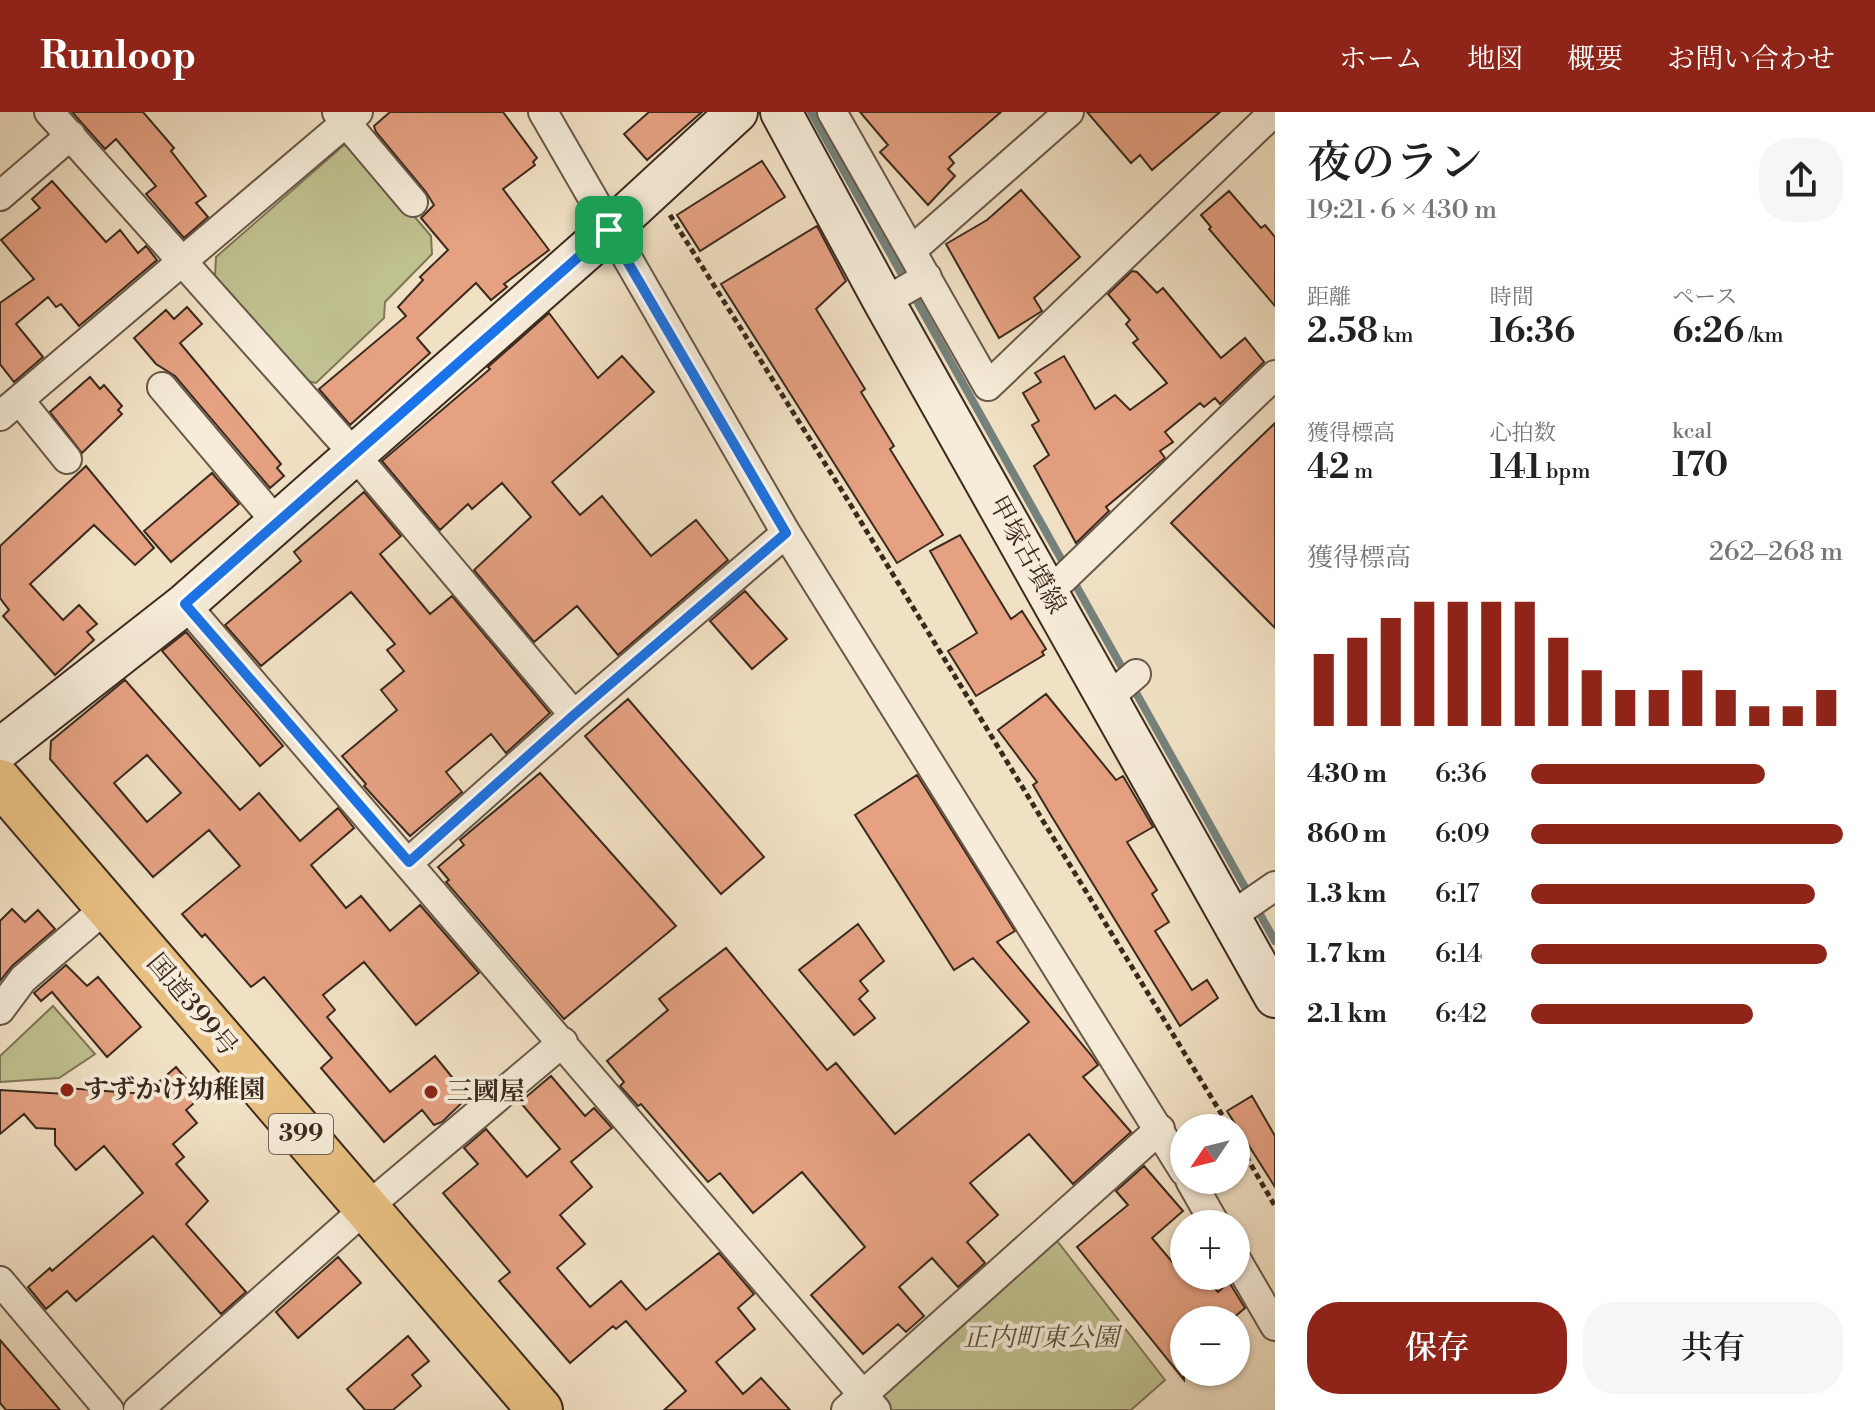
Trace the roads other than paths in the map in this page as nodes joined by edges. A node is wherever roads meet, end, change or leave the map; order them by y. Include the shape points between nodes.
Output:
1 (49, 112) edge
2 (543, 112) edge
3 (737, 112) edge
4 (781, 112) edge
5 (832, 112) edge
6 (1069, 112) edge
7 (1274, 112) edge
8 (347, 116) edge
9 (71, 135) junction
10 (0, 196) edge
11 (413, 202) dead end
12 (609, 230) junction
13 (912, 250) junction
14 (183, 262) junction
15 (907, 288) junction
16 (1275, 375) edge
17 (162, 387) dead end
18 (10, 409) edge
19 (354, 454) junction
20 (67, 459) dead end
21 (277, 523) junction
22 (786, 533) junction
23 (1060, 577) junction
24 (185, 604) junction
25 (574, 715) junction
26 (0, 749) edge
27 (0, 782) edge
28 (409, 862) junction
29 (1270, 890) edge
30 (107, 907) junction
31 (1235, 912) junction
32 (1275, 997) edge
33 (0, 1010) edge
34 (563, 1042) junction
35 (1160, 1129) junction
36 (1170, 1146) edge
37 (365, 1209) junction
38 (0, 1281) edge
39 (1250, 1283) edge
40 (1275, 1326) edge
41 (862, 1405) edge
42 (109, 1410) edge
43 (138, 1410) edge
44 (540, 1410) edge

1 - 9 street
2 - 12 street
3 - 12 main road
4 - 15 main road, 甲塚古墳線
5 - 13 street
6 - 13 street
7 - 15 street via 988,386
8 - 11 street
8 - 14 street
9 - 10 street
9 - 14 street
12 - 19 main road
12 - 22 street
13 - 15 street
14 - 18 street
14 - 19 street
15 - 23 main road, 甲塚古墳線
16 - 23 street
17 - 21 street
18 - 20 street
19 - 21 main road
19 - 25 street
21 - 24 main road
22 - 25 street
22 - 35 street
23 - 31 main road, 甲塚古墳線 via 1122,686
24 - 26 main road
24 - 28 street
25 - 28 street
27 - 30 highway, 国道399号 / 399
28 - 34 street
29 - 31 street
30 - 33 street via 23,979
30 - 37 highway, 国道399号 / 399
31 - 32 main road, 甲塚古墳線
34 - 37 street
34 - 41 street
35 - 36 street
35 - 41 street
37 - 43 street
37 - 44 highway, 国道399号 / 399
38 - 42 street
39 - 40 street

